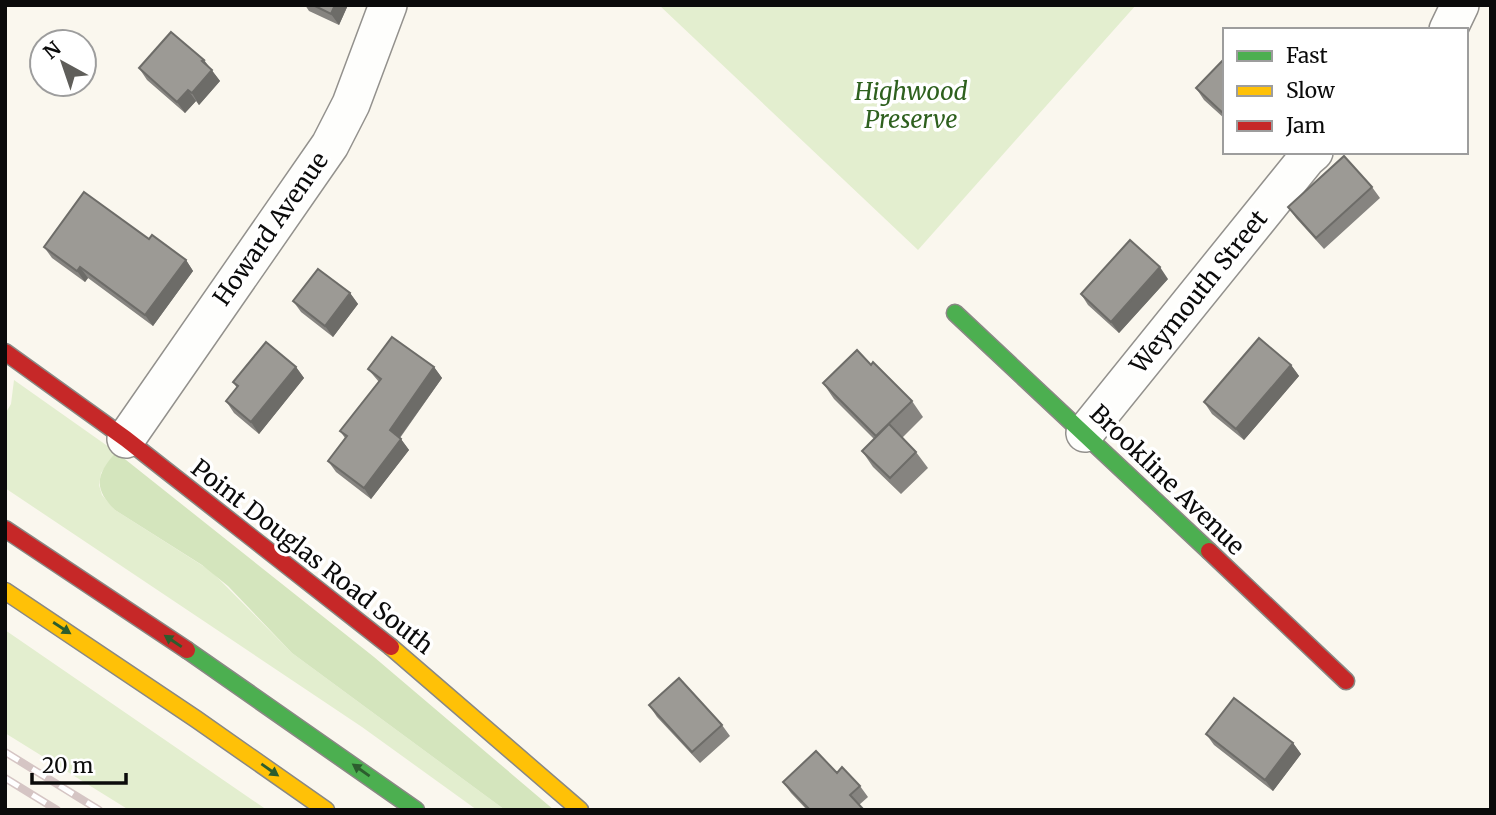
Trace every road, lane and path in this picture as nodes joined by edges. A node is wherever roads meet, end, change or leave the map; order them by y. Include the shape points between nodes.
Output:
1 (388, 5) edge
2 (1460, 5) edge
3 (1449, 28) edge
4 (1312, 154) edge
5 (955, 313) dead end
6 (5, 352) edge
7 (1085, 433) junction
8 (126, 439) junction
9 (5, 529) edge
10 (5, 591) edge
11 (1346, 681) dead end
12 (326, 810) edge
13 (416, 810) edge
14 (580, 810) edge

1 - 8 street, Howard Avenue via 351,104 330,145
2 - 3 street
4 - 7 street, Weymouth Street
5 - 7 main road, Brookline Avenue
6 - 8 main road, Point Douglas Road South
7 - 11 main road, Brookline Avenue
8 - 14 main road, Point Douglas Road South via 386,643
13 -> 9 main road
10 -> 12 main road

